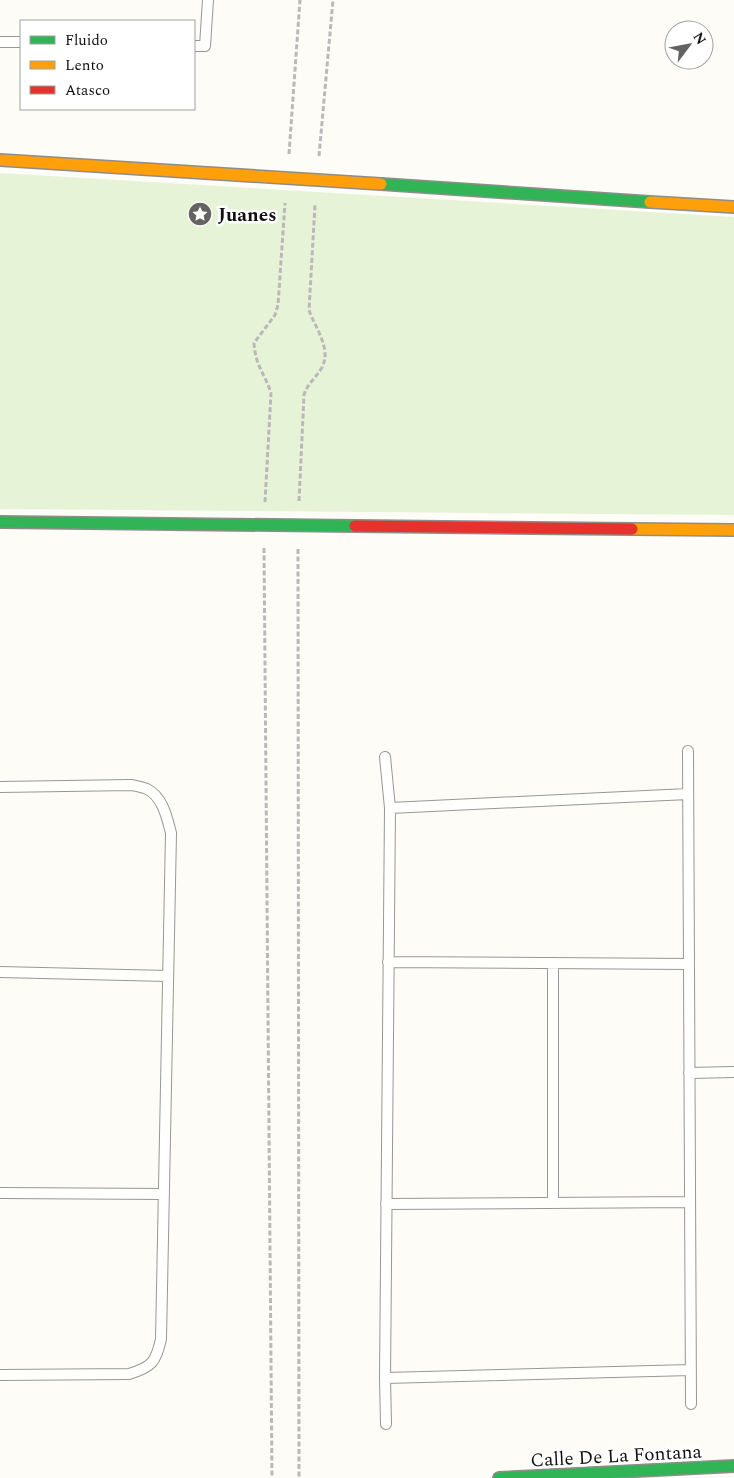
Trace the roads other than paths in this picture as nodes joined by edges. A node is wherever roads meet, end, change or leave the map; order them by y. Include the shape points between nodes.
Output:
1 (208, 0) edge
2 (0, 42) edge
3 (20, 42) edge
4 (195, 46) edge
5 (0, 160) edge
6 (734, 207) edge
7 (0, 522) edge
8 (734, 530) edge
9 (688, 751) dead end
10 (385, 757) dead end
11 (0, 787) edge
12 (688, 794) junction
13 (390, 808) junction
14 (388, 962) junction
15 (553, 963) junction
16 (689, 964) junction
17 (0, 972) edge
18 (168, 976) junction
19 (734, 1072) edge
20 (689, 1073) junction
21 (0, 1193) edge
22 (164, 1194) junction
23 (690, 1202) junction
24 (553, 1203) junction
25 (386, 1204) junction
26 (691, 1370) junction
27 (0, 1375) edge
28 (385, 1378) junction
29 (691, 1404) dead end
30 (386, 1424) dead end
31 (734, 1466) edge
32 (499, 1478) edge

1 - 4 lane via 205,46
2 - 3 lane
5 - 6 street
7 - 8 street
9 - 12 lane
10 - 13 lane
11 - 18 lane via 131,785 147,789 158,798 171,833
12 - 13 lane
12 - 16 lane
13 - 14 lane
14 - 15 lane
14 - 25 lane
15 - 16 lane
15 - 24 lane
16 - 20 lane
17 - 18 lane
18 - 22 lane
19 - 20 lane
20 - 23 lane
21 - 22 lane
22 - 27 lane via 161,1339 153,1363 129,1374
23 - 24 lane
23 - 26 lane
24 - 25 lane
25 - 28 lane
26 - 28 lane
26 - 29 lane
28 - 30 lane
31 - 32 street, Calle De La Fontana

